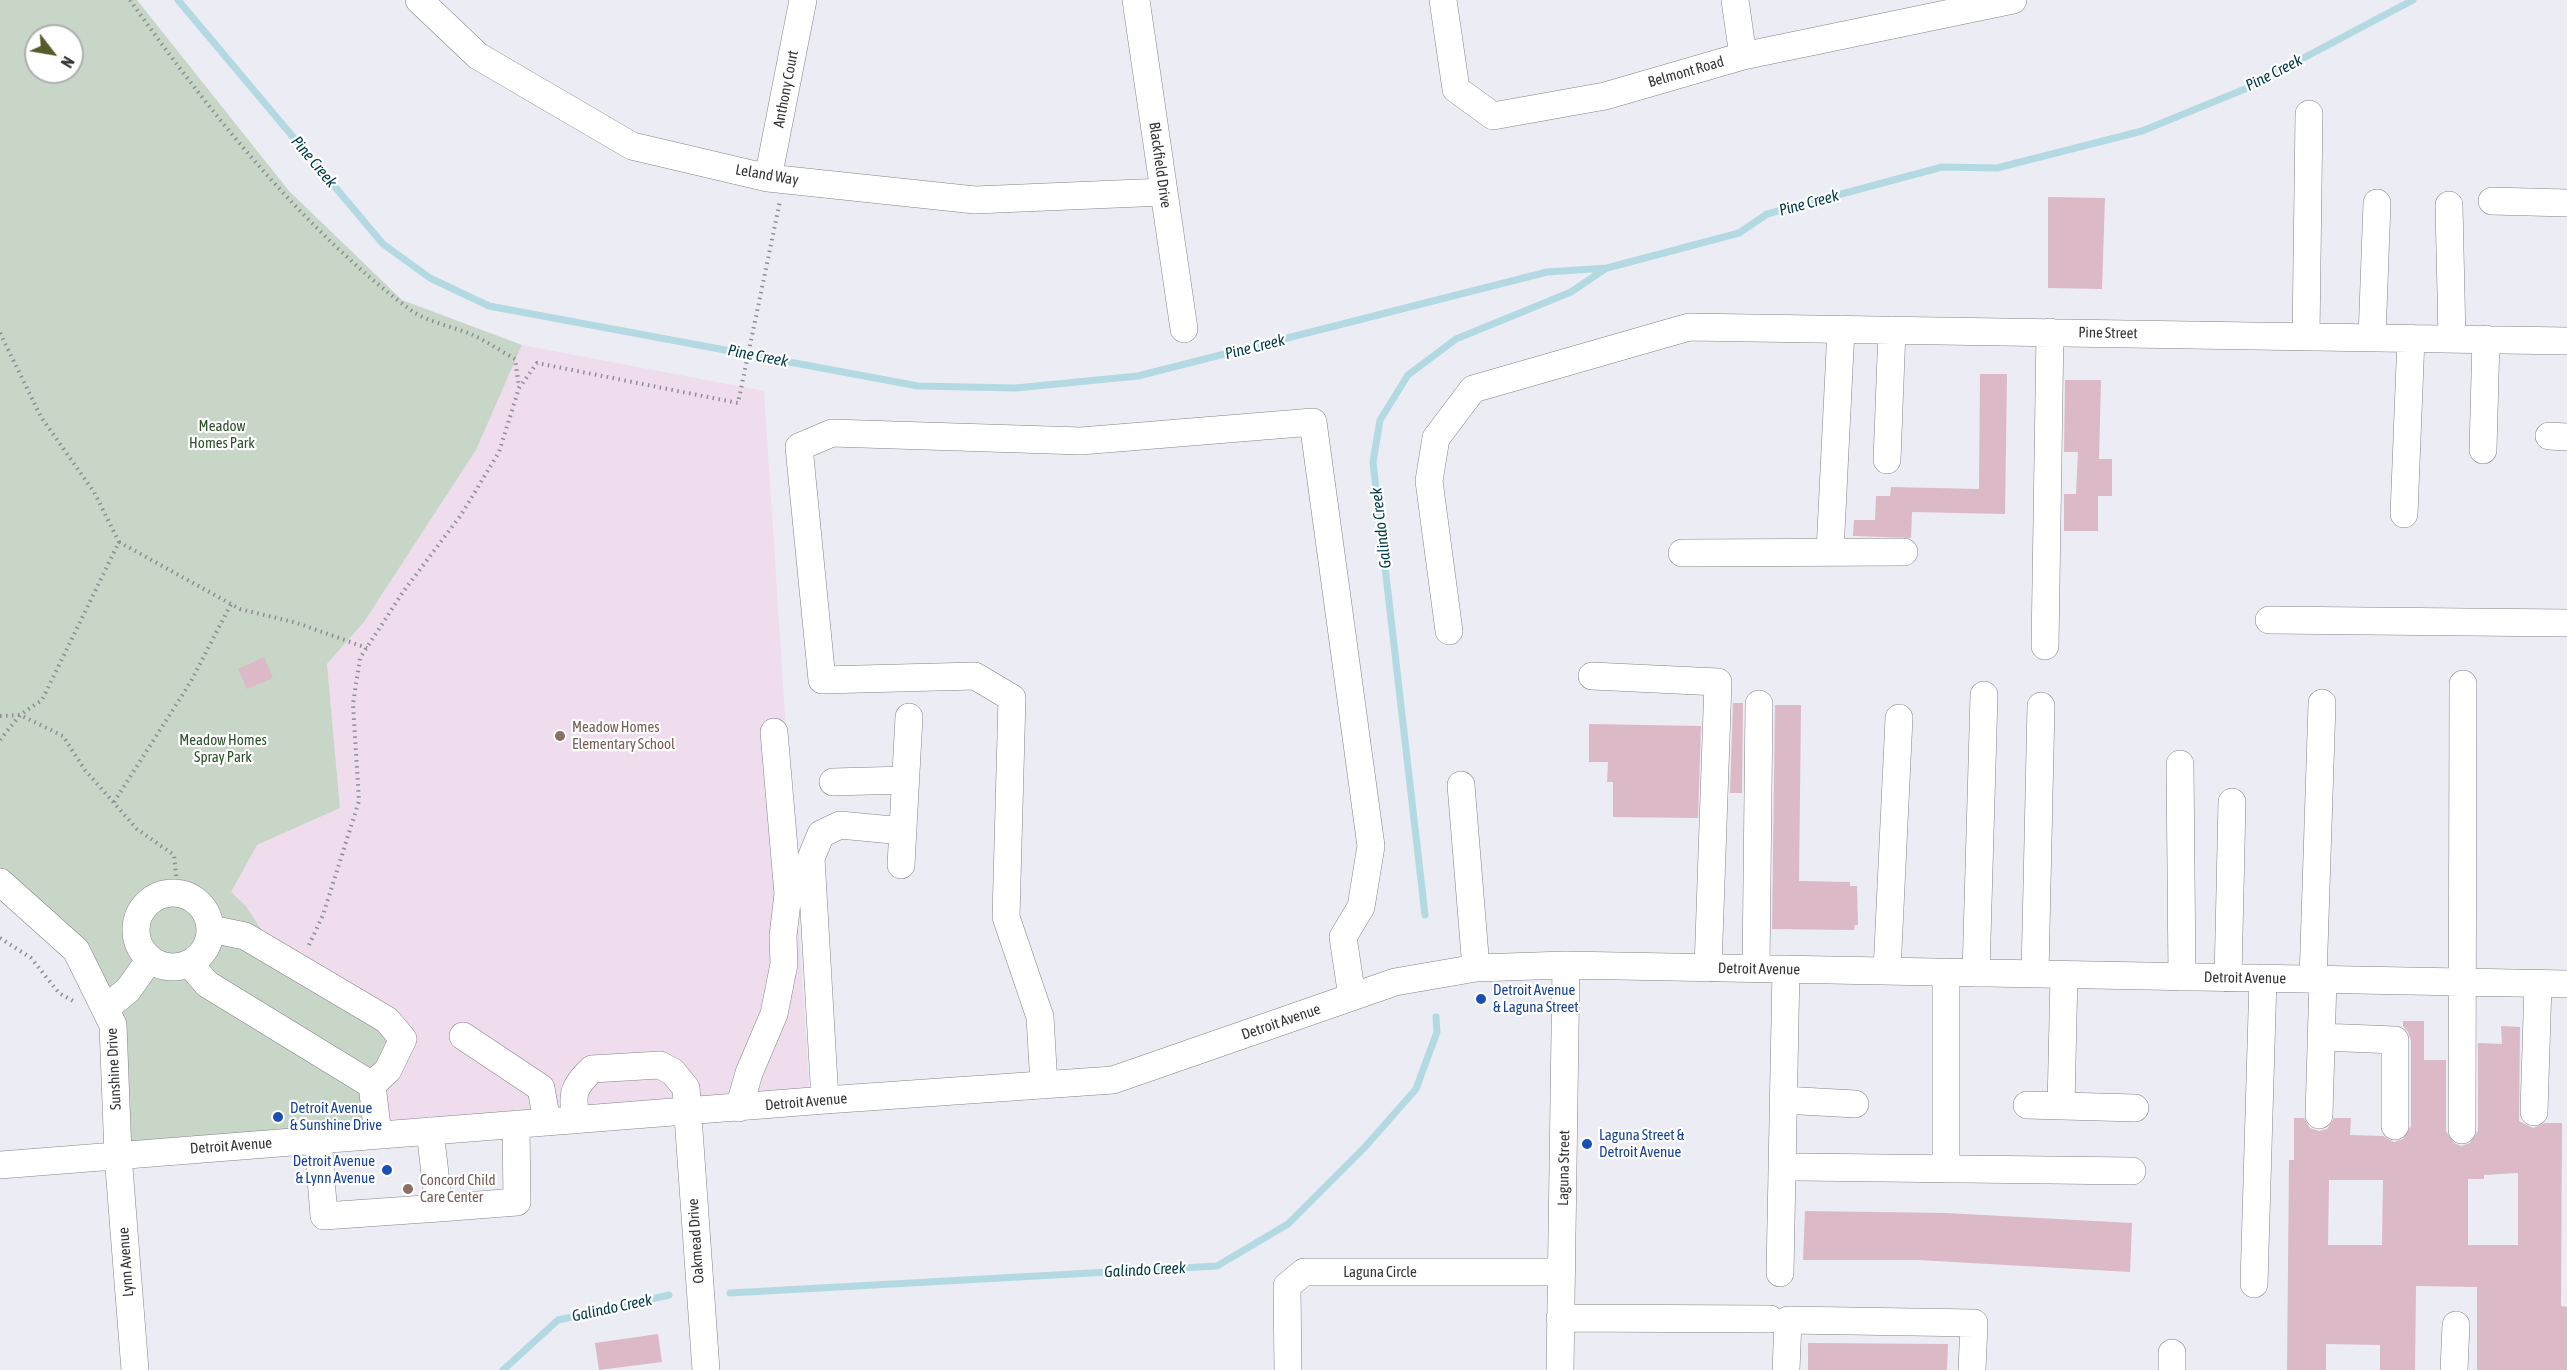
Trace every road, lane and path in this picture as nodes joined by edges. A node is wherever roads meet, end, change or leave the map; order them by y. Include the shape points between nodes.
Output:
1 (130, 0) edge
2 (418, 0) edge
3 (803, 0) edge
4 (1136, 0) edge
5 (1443, 0) edge
6 (1735, 0) edge
7 (2013, 0) edge
8 (1743, 56) junction
9 (2309, 114) dead end
10 (768, 178) junction
11 (1164, 192) junction
12 (2492, 201) dead end
13 (2377, 203) dead end
14 (2567, 203) edge
15 (2449, 205) dead end
16 (1184, 329) dead end
17 (1841, 329) junction
18 (1892, 330) junction
19 (2050, 332) junction
20 (0, 333) edge
21 (2306, 336) junction
22 (2372, 338) junction
23 (2411, 338) junction
24 (2452, 339) junction
25 (2486, 339) junction
26 (2567, 341) edge
27 (519, 388) junction
28 (2483, 450) dead end
29 (1887, 459) dead end
30 (2404, 514) dead end
31 (119, 542) junction
32 (1830, 552) junction
33 (1904, 552) dead end
34 (1682, 553) dead end
35 (231, 604) junction
36 (2269, 620) dead end
37 (2567, 623) edge
38 (1449, 631) dead end
39 (2045, 646) dead end
40 (367, 648) junction
41 (1592, 676) dead end
42 (2463, 684) dead end
43 (1984, 695) dead end
44 (2322, 703) dead end
45 (1759, 704) dead end
46 (2041, 706) dead end
47 (20, 715) junction
48 (0, 716) edge
49 (909, 717) dead end
50 (1899, 718) dead end
51 (774, 732) dead end
52 (0, 740) edge
53 (2180, 764) dead end
54 (906, 780) junction
55 (833, 782) dead end
56 (1461, 785) dead end
57 (114, 802) junction
58 (2232, 802) dead end
59 (903, 831) junction
60 (901, 865) dead end
61 (0, 882) edge
62 (178, 893) junction
63 (211, 929) junction
64 (0, 938) edge
65 (150, 959) junction
66 (190, 964) junction
67 (1566, 965) junction
68 (298, 968) junction
69 (1476, 968) junction
70 (1708, 968) junction
71 (1756, 969) junction
72 (1786, 969) junction
73 (1887, 971) junction
74 (1946, 972) junction
75 (1976, 973) junction
76 (2035, 974) junction
77 (2064, 975) junction
78 (2182, 977) junction
79 (2228, 978) junction
80 (2263, 978) junction
81 (2318, 980) junction
82 (2463, 982) junction
83 (2538, 984) junction
84 (2567, 984) edge
85 (1352, 997) junction
86 (77, 1004) dead end
87 (105, 1009) junction
88 (463, 1036) dead end
89 (2321, 1037) junction
90 (372, 1085) junction
91 (1044, 1085) junction
92 (825, 1100) junction
93 (1783, 1100) junction
94 (1855, 1104) dead end
95 (2027, 1105) dead end
96 (2061, 1106) junction
97 (739, 1108) junction
98 (2135, 1108) dead end
99 (687, 1112) junction
100 (2534, 1112) dead end
101 (2319, 1114) dead end
102 (576, 1120) junction
103 (547, 1122) junction
104 (516, 1124) junction
105 (2395, 1126) dead end
106 (2462, 1130) dead end
107 (430, 1131) junction
108 (378, 1135) junction
109 (318, 1140) junction
110 (118, 1155) junction
111 (0, 1165) edge
112 (1798, 1167) dead end
113 (1946, 1169) junction
114 (2132, 1172) dead end
115 (439, 1208) junction
116 (1562, 1272) junction
117 (1780, 1273) dead end
118 (2254, 1284) dead end
119 (1560, 1318) junction
120 (1770, 1319) dead end
121 (2456, 1325) dead end
122 (135, 1370) edge
123 (706, 1370) edge
124 (1288, 1370) edge
125 (1560, 1370) edge
126 (1786, 1370) edge
127 (1972, 1370) edge
128 (2454, 1370) edge

1 - 27 path via 186,80 345,255 414,313 474,336 515,359
2 - 10 street, Leland Way via 478,56 632,146
3 - 10 street, Anthony Court
4 - 11 street, Blackfield Drive
5 - 8 street, Belmont Road via 1456,89 1493,116 1605,96
6 - 8 street
7 - 8 street, Belmont Road
9 - 21 street
10 - 11 street, Leland Way via 975,200
10 - 27 path via 780,200 738,403 537,363
11 - 16 street, Blackfield Drive
12 - 14 street
13 - 22 street
15 - 24 street
17 - 18 street, Pine Street
17 - 32 street
17 - 38 street, Pine Street via 1689,327 1473,389 1436,438 1429,481
18 - 19 street, Pine Street
18 - 29 street
19 - 21 street, Pine Street
19 - 39 street
20 - 31 path via 41,417 94,492
21 - 22 street, Pine Street
22 - 23 street, Pine Street
23 - 24 street, Pine Street
23 - 30 street
24 - 25 street, Pine Street
25 - 26 street, Pine Street
25 - 28 street
27 - 40 path via 499,452 461,515
31 - 35 path
31 - 47 path via 42,700
32 - 33 street
32 - 34 street
35 - 40 path
35 - 57 path via 190,683
36 - 37 street
40 - 68 path via 360,658 353,704 359,801 323,915
41 - 70 street via 1718,682
42 - 82 street
43 - 75 street
44 - 81 street
45 - 71 street
46 - 76 street
47 - 48 path
47 - 52 path
47 - 57 path via 63,736 85,770
49 - 54 street
50 - 73 street
51 - 97 street via 788,894 784,964 774,1014 748,1073
53 - 78 street
54 - 55 street
54 - 59 street
56 - 69 street
57 - 62 path via 137,829 174,855
58 - 79 street
59 - 60 street
59 - 92 street via 840,825 821,834 811,858
61 - 87 street, Sunshine Drive via 76,950
62 - 63 street via 197,901 209,918
62 - 65 street via 148,903 137,921 138,942
63 - 66 street via 206,949
63 - 68 street via 245,936
64 - 86 path via 31,958 59,993
65 - 66 street via 169,967
65 - 87 street via 128,990
66 - 90 street via 207,984
67 - 69 street, Detroit Avenue
67 - 70 street, Detroit Avenue
67 - 116 street, Laguna Street
68 - 90 street via 387,1020 403,1039 388,1070
69 - 85 street, Detroit Avenue via 1395,982
70 - 71 street, Detroit Avenue
71 - 72 street, Detroit Avenue
72 - 73 street, Detroit Avenue
72 - 93 street
73 - 74 street, Detroit Avenue
74 - 75 street, Detroit Avenue
74 - 113 street
75 - 76 street, Detroit Avenue
76 - 77 street, Detroit Avenue
77 - 78 street, Detroit Avenue
77 - 96 street
78 - 79 street, Detroit Avenue
79 - 80 street, Detroit Avenue
80 - 81 street, Detroit Avenue
80 - 118 street
81 - 82 street, Detroit Avenue
81 - 89 street
82 - 83 street, Detroit Avenue
82 - 106 street
83 - 84 street, Detroit Avenue
83 - 100 street
85 - 91 street, Detroit Avenue via 1113,1080
85 - 91 street via 1343,936 1361,907 1371,846 1313,422 1081,441 832,433 799,447 822,680 975,676 1012,698 1006,917 1040,1017
87 - 110 street, Sunshine Drive via 113,1025
88 - 103 street via 541,1088
89 - 101 street
89 - 105 street via 2395,1040
90 - 108 street
91 - 92 street, Detroit Avenue
92 - 97 street, Detroit Avenue
93 - 94 street
93 - 117 street
95 - 96 street
96 - 98 street
97 - 99 street, Detroit Avenue
99 - 102 street, Detroit Avenue
99 - 102 street, Oakmead Drive via 686,1088 673,1072 660,1065 592,1069 573,1095
99 - 123 street, Oakmead Drive
102 - 103 street, Detroit Avenue
103 - 104 street, Detroit Avenue
104 - 107 street, Detroit Avenue
104 - 115 street via 517,1202
107 - 108 street, Detroit Avenue
107 - 115 street
108 - 109 street, Detroit Avenue
109 - 110 street, Detroit Avenue
109 - 115 street via 324,1216
110 - 111 street, Detroit Avenue
110 - 122 street, Lynn Avenue
112 - 113 street
113 - 114 street
116 - 119 street, Laguna Street
116 - 124 street, Laguna Circle via 1304,1272 1287,1286
119 - 120 street
119 - 125 street, Laguna Street
121 - 128 street
126 - 127 street via 1788,1320 1974,1323

